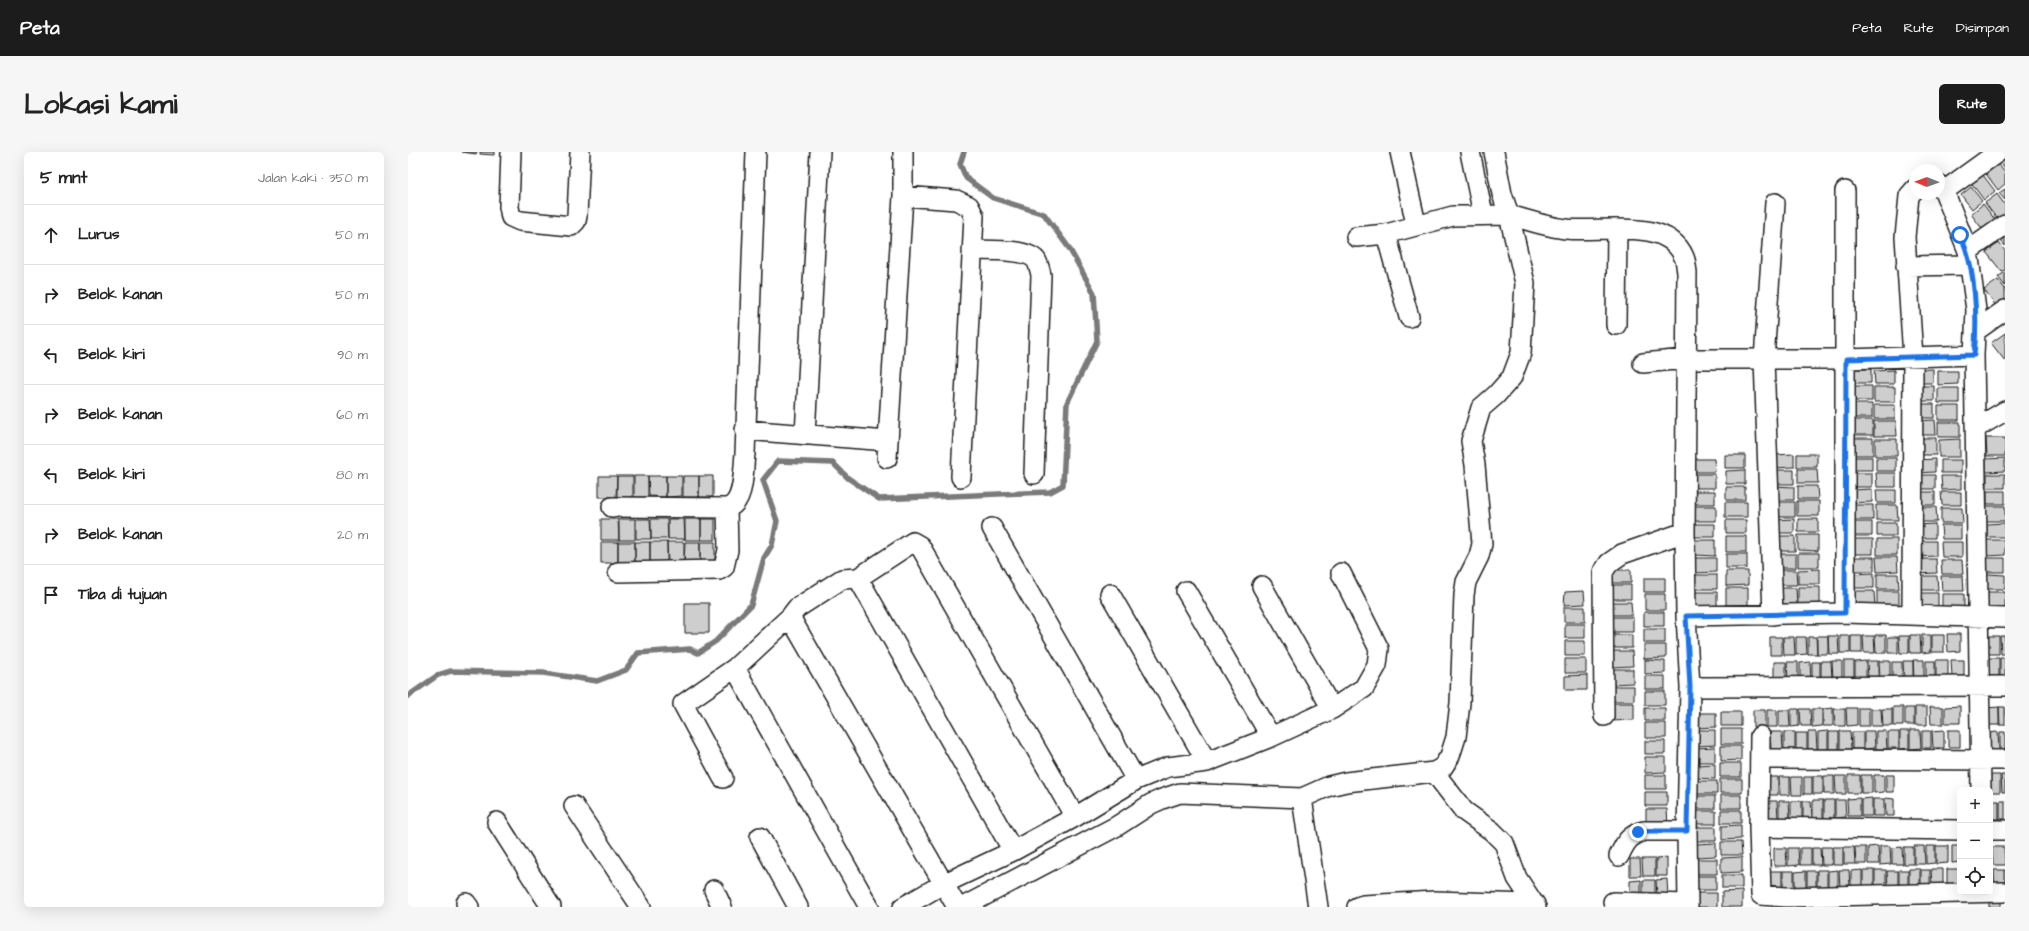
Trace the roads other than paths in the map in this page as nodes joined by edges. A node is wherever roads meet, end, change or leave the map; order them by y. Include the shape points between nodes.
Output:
1 (511, 152) edge
2 (580, 152) edge
3 (756, 152) edge
4 (820, 152) edge
5 (903, 152) edge
6 (1400, 152) edge
7 (1470, 152) edge
8 (1494, 152) edge
9 (1998, 152) edge
10 (1945, 186) edge
11 (1845, 191) dead end
12 (903, 196) junction
13 (1909, 196) edge
14 (1945, 196) edge
15 (1774, 203) dead end
16 (1483, 214) junction
17 (1509, 215) junction
18 (1416, 224) junction
19 (2005, 225) edge
20 (1617, 229) junction
21 (1386, 234) junction
22 (1356, 237) dead end
23 (972, 250) junction
24 (1969, 258) junction
25 (1906, 266) junction
26 (2005, 310) edge
27 (1409, 318) dead end
28 (1616, 325) dead end
29 (1976, 330) junction
30 (1974, 355) junction
31 (1913, 357) junction
32 (1685, 359) junction
33 (1764, 359) junction
34 (1846, 359) junction
35 (1644, 363) dead end
36 (2005, 411) edge
37 (1976, 428) junction
38 (745, 430) junction
39 (805, 435) junction
40 (1034, 474) dead end
41 (961, 477) dead end
42 (612, 507) dead end
43 (727, 508) junction
44 (992, 528) dead end
45 (1685, 532) junction
46 (618, 572) dead end
47 (1341, 573) dead end
48 (858, 578) junction
49 (1262, 586) dead end
50 (1186, 591) dead end
51 (1110, 594) dead end
52 (1845, 613) junction
53 (1773, 615) junction
54 (1912, 615) junction
55 (1686, 616) junction
56 (790, 617) junction
57 (1979, 618) junction
58 (2005, 618) edge
59 (735, 668) junction
60 (1980, 685) junction
61 (2005, 686) edge
62 (1690, 687) junction
63 (1332, 709) junction
64 (1604, 716) dead end
65 (1760, 736) dead end
66 (1271, 737) junction
67 (1760, 759) junction
68 (2005, 760) edge
69 (1980, 761) junction
70 (1207, 762) junction
71 (1434, 772) junction
72 (723, 778) dead end
73 (1136, 780) junction
74 (1981, 787) edge
75 (1302, 798) junction
76 (574, 806) dead end
77 (1076, 817) junction
78 (497, 822) dead end
79 (1759, 827) junction
80 (1957, 830) edge
81 (1993, 830) edge
82 (2005, 830) edge
83 (1687, 831) junction
84 (760, 837) dead end
85 (1013, 851) junction
86 (1620, 856) dead end
87 (943, 884) junction
88 (714, 890) dead end
89 (1993, 892) edge
90 (2005, 892) edge
91 (1957, 893) edge
92 (1982, 895) edge
93 (1760, 901) edge
94 (1613, 902) dead end
95 (1435, 904) edge
96 (1536, 906) edge
97 (1688, 906) edge
98 (551, 907) edge
99 (641, 907) edge
100 (722, 907) edge
101 (798, 907) edge
102 (869, 907) edge
103 (902, 907) edge
104 (957, 907) edge
105 (963, 907) edge
106 (1318, 907) edge
107 (1357, 907) edge
108 (1982, 907) edge

1 - 2 street via 511,217 520,221 567,226 576,221
3 - 38 street
4 - 39 street
5 - 12 street
6 - 18 street
7 - 16 street
8 - 17 street
9 - 10 street
11 - 34 street
12 - 23 street via 956,200 969,206 974,216
12 - 39 street via 888,449
13 - 25 street via 1906,211
14 - 24 street
15 - 33 street
16 - 17 street
16 - 18 street via 1453,216
17 - 20 street via 1566,229
17 - 71 street via 1525,283 1521,353 1512,377 1481,408 1471,441 1482,544 1466,582 1464,595 1460,703 1456,737 1450,756 1442,767
18 - 21 street
19 - 24 street
20 - 28 street
20 - 32 street via 1650,232 1667,237 1684,257 1687,272
21 - 22 street
21 - 27 street
23 - 40 street via 1020,252 1029,255 1035,260 1042,275
23 - 41 street
24 - 25 street
24 - 29 street
25 - 31 street
26 - 29 street
29 - 30 street
30 - 31 street
30 - 37 street
31 - 34 street
31 - 54 street
32 - 33 street
32 - 35 street
32 - 45 street
33 - 34 street
33 - 53 street
34 - 52 street
36 - 37 street
37 - 57 street
38 - 39 street
38 - 43 street via 746,454 741,493 736,503
42 - 43 street
43 - 46 street via 728,550 724,567 719,570
44 - 73 street
45 - 55 street
45 - 64 street via 1622,554 1609,563 1604,572
47 - 63 street via 1379,649 1377,665 1364,688
48 - 56 street via 842,579 798,608
48 - 77 street via 913,542 920,546
48 - 85 street
49 - 63 street
50 - 66 street
51 - 70 street
52 - 53 street
52 - 54 street
53 - 55 street
54 - 57 street
55 - 62 street
56 - 59 street
56 - 87 street
57 - 58 street
57 - 60 street
59 - 72 street via 683,704
59 - 102 street
60 - 61 street
60 - 62 street
60 - 69 street
62 - 83 street
63 - 66 street
65 - 67 street
66 - 70 street
67 - 69 street
67 - 79 street
68 - 69 street
69 - 74 street
70 - 73 street via 1168,767
71 - 75 street via 1346,782 1329,786
71 - 96 street via 1464,811 1492,831 1504,844 1517,878
73 - 77 street
75 - 105 street via 1180,793 1151,804 1117,826
75 - 106 street
76 - 99 street
77 - 85 street
78 - 98 street
79 - 80 street
79 - 93 street
81 - 82 street
83 - 86 street via 1638,832 1630,837
83 - 97 street
84 - 101 street
85 - 87 street
87 - 103 street
87 - 104 street
88 - 100 street
89 - 90 street
91 - 93 street via 1786,897
92 - 108 street
94 - 97 street
95 - 96 street
95 - 107 street

